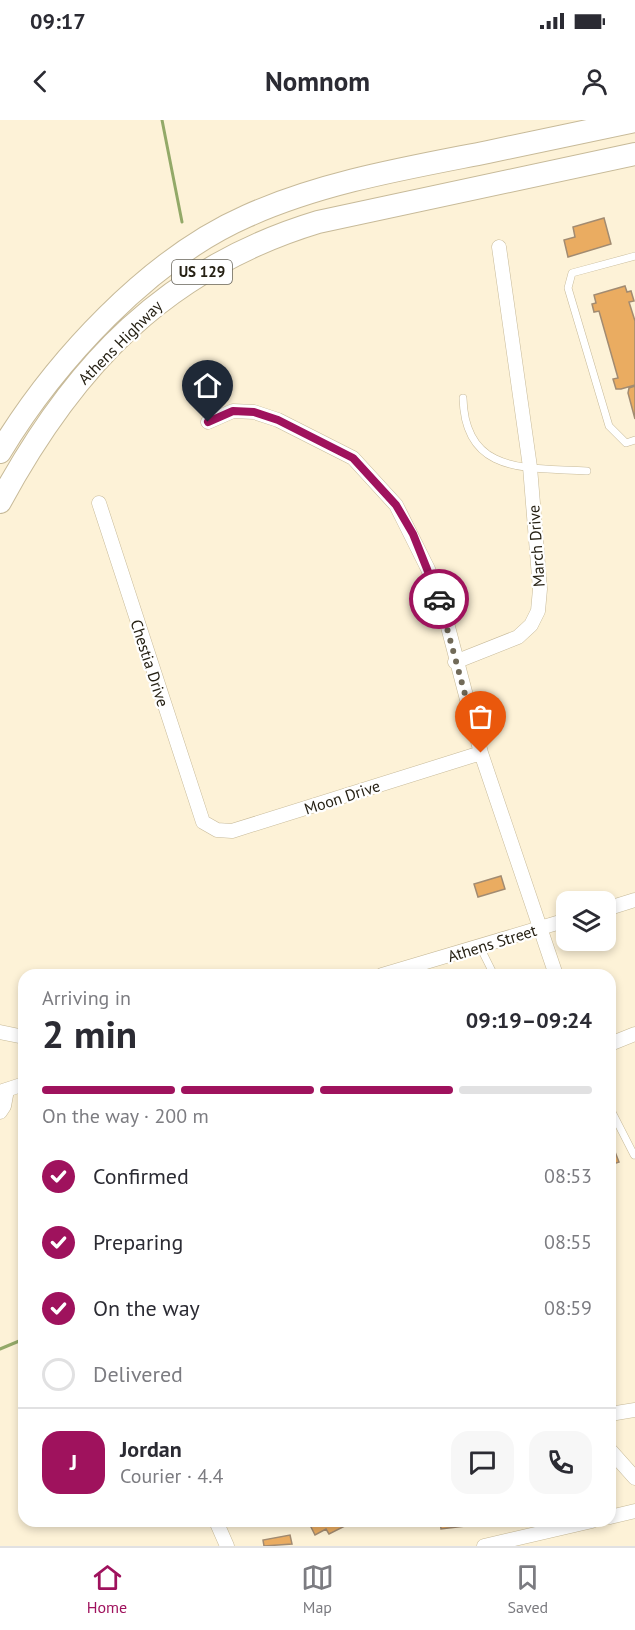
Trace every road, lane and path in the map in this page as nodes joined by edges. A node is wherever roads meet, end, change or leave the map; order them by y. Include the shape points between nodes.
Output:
1 (635, 121) edge
2 (635, 154) edge
3 (499, 247) dead end
4 (635, 256) edge
5 (463, 398) dead end
6 (208, 422) dead end
7 (635, 440) edge
8 (0, 452) edge
9 (530, 467) junction
10 (587, 471) dead end
11 (0, 502) edge
12 (99, 503) dead end
13 (455, 662) junction
14 (481, 753) junction
15 (203, 822) joint
16 (635, 900) edge
17 (616, 906) edge
18 (556, 923) edge
19 (539, 928) junction
20 (480, 947) junction
21 (403, 969) edge
22 (491, 969) edge
23 (550, 969) edge
24 (0, 1032) edge
25 (635, 1034) edge
26 (18, 1036) edge
27 (616, 1042) edge
28 (18, 1086) edge
29 (3, 1091) edge
30 (0, 1112) edge
31 (616, 1120) edge
32 (634, 1155) edge
33 (635, 1410) edge
34 (616, 1412) edge
35 (616, 1457) edge
36 (635, 1478) edge
37 (635, 1511) edge
38 (616, 1516) edge
39 (218, 1527) edge
40 (566, 1527) edge
41 (226, 1546) edge
42 (484, 1546) edge

1 - 8 highway, Athens Highway / US 129 via 397,169 311,192 246,216 195,245 103,321 63,363
2 - 11 highway, Athens Highway / US 129 via 318,222 274,235 221,261 173,290 116,341 63,400
3 - 9 street, March Drive
4 - 7 lane via 572,273 568,288 609,426 626,443
5 - 9 lane via 463,420 484,453 510,465
6 - 13 street via 233,411 254,412 353,458 396,505 413,534 447,623
9 - 10 lane
9 - 13 street, March Drive via 540,589 538,611 519,637
12 - 15 street, Chestia Drive
13 - 14 street
14 - 15 street, Moon Drive via 232,831 218,830
14 - 19 street
16 - 17 street
18 - 19 street, Athens Street
19 - 20 street, Athens Street
19 - 23 street
20 - 21 street, Athens Street
20 - 22 lane
24 - 26 street
25 - 27 street
28 - 29 street
29 - 30 street via 4,1106
31 - 32 lane
33 - 34 street
35 - 36 street
37 - 38 street
39 - 41 street
40 - 42 street

